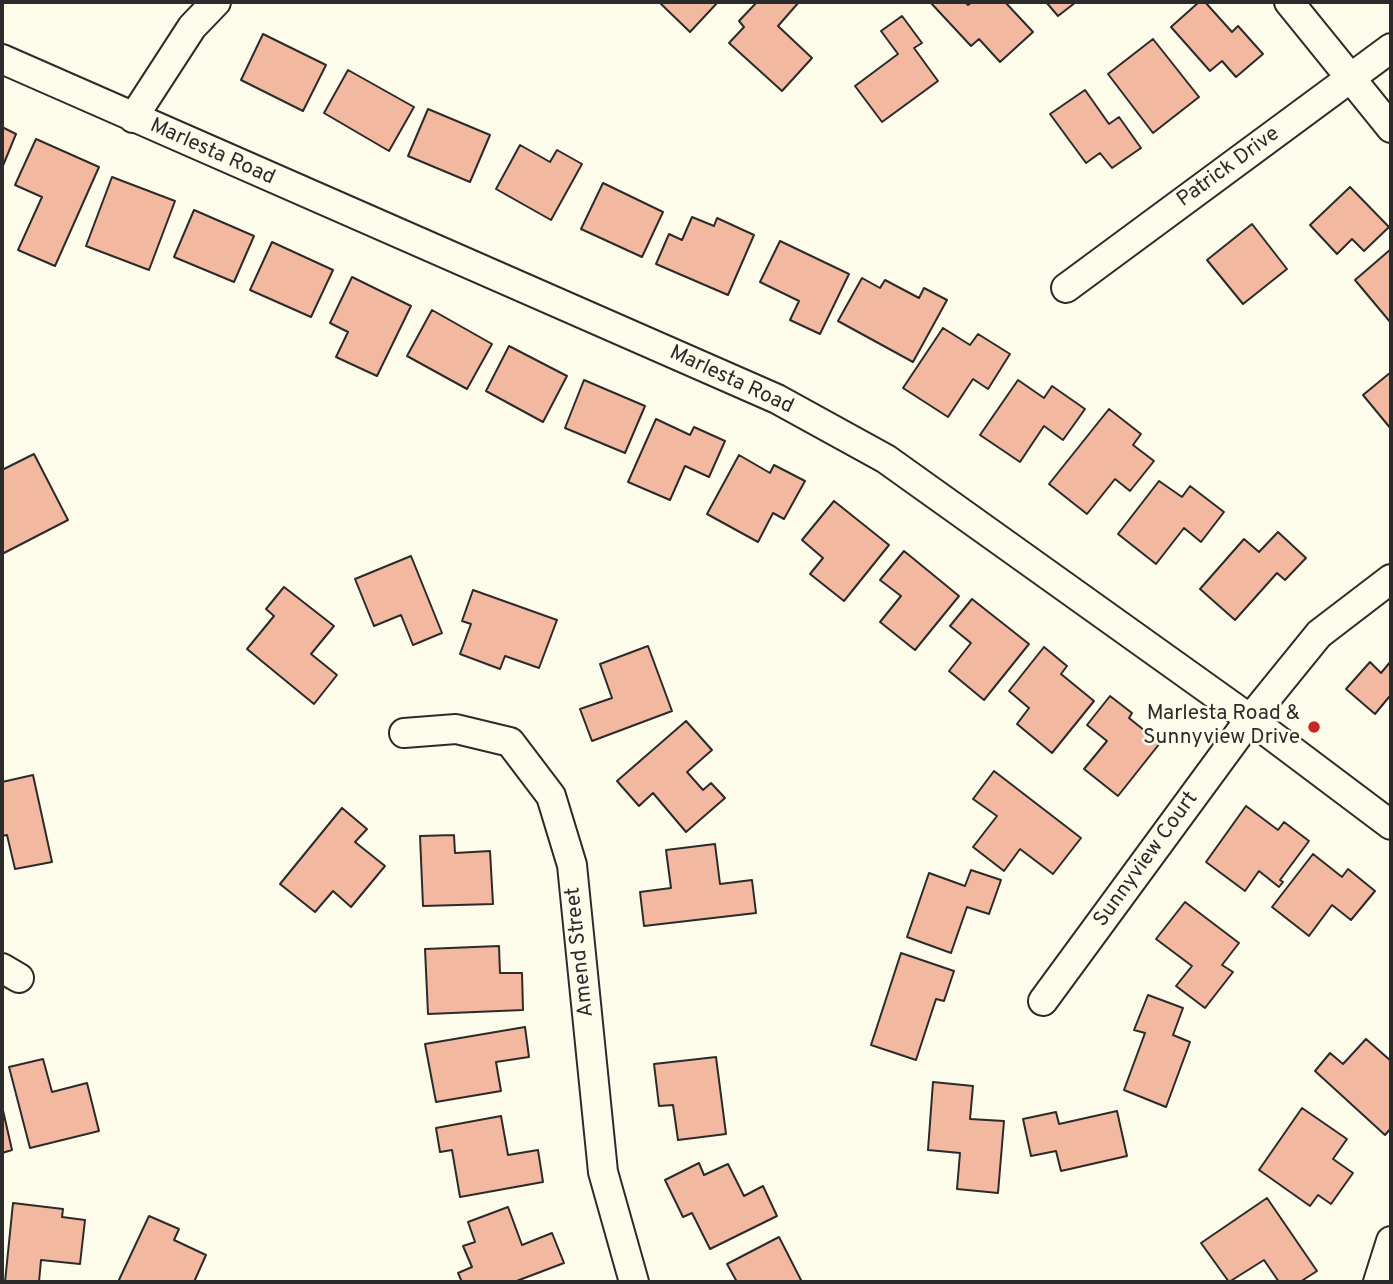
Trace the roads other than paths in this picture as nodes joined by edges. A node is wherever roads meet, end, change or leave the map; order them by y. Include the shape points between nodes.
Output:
1 (216, 2) edge
2 (1289, 2) edge
3 (1391, 48) edge
4 (2, 59) edge
5 (1350, 78) junction
6 (133, 118) junction
7 (1391, 128) edge
8 (1066, 288) dead end
9 (1391, 579) edge
10 (1250, 719) junction
11 (404, 733) dead end
12 (1391, 825) edge
13 (1043, 1001) dead end
14 (1391, 1241) edge
15 (635, 1282) edge
16 (1378, 1282) edge

1 - 6 street via 191,27
2 - 5 street
3 - 5 street, Patrick Drive
4 - 6 street, Marlesta Road
5 - 7 street
5 - 8 street, Patrick Drive
6 - 10 street, Marlesta Road via 777,399 886,459
9 - 10 street, Sunnyview Court via 1319,634
10 - 12 street, Marlesta Road
10 - 13 street, Sunnyview Court
11 - 15 street, Amend Street via 456,730 510,742 551,796 572,865 603,1172
14 - 16 street

